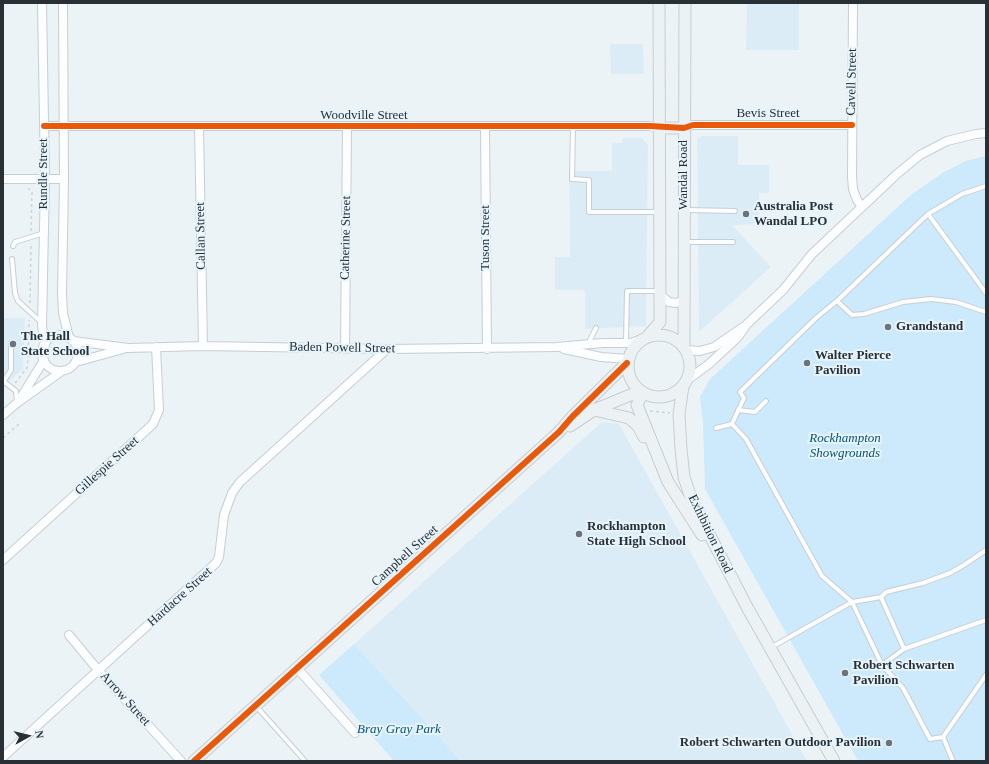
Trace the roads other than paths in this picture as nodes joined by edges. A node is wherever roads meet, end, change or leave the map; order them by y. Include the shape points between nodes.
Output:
1 (42, 3) edge
2 (63, 3) edge
3 (659, 3) edge
4 (685, 3) edge
5 (853, 3) edge
6 (852, 125) junction
7 (44, 126) junction
8 (63, 126) junction
9 (199, 126) junction
10 (573, 126) junction
11 (347, 127) junction
12 (485, 127) junction
13 (658, 128) junction
14 (684, 128) junction
15 (986, 133) edge
16 (45, 178) junction
17 (3, 179) edge
18 (64, 179) junction
19 (986, 186) edge
20 (862, 207) junction
21 (684, 210) junction
22 (735, 211) dead end
23 (659, 212) junction
24 (928, 214) junction
25 (44, 233) junction
26 (683, 242) junction
27 (733, 242) dead end
28 (13, 246) dead end
29 (12, 259) dead end
30 (660, 293) junction
31 (986, 293) edge
32 (683, 300) junction
33 (837, 301) junction
34 (986, 312) edge
35 (42, 322) junction
36 (747, 324) junction
37 (596, 328) dead end
38 (645, 338) junction
39 (71, 339) junction
40 (626, 342) junction
41 (11, 343) dead end
42 (588, 344) junction
43 (45, 345) junction
44 (203, 346) junction
45 (156, 347) junction
46 (556, 347) junction
47 (128, 348) junction
48 (345, 349) junction
49 (386, 349) junction
50 (487, 349) junction
51 (685, 349) junction
52 (44, 360) junction
53 (628, 361) junction
54 (76, 362) junction
55 (62, 371) junction
56 (4, 381) edge
57 (684, 384) junction
58 (641, 392) junction
59 (766, 401) dead end
60 (17, 403) junction
61 (594, 410) junction
62 (738, 410) junction
63 (3, 416) edge
64 (732, 424) junction
65 (716, 428) dead end
66 (559, 432) junction
67 (668, 482) junction
68 (986, 550) edge
69 (3, 560) edge
70 (881, 597) junction
71 (852, 602) junction
72 (747, 607) junction
73 (986, 620) edge
74 (69, 635) dead end
75 (770, 648) junction
76 (904, 649) junction
77 (882, 666) junction
78 (297, 668) junction
79 (98, 670) junction
80 (986, 675) edge
81 (256, 706) junction
82 (355, 733) dead end
83 (943, 737) junction
84 (3, 757) edge
85 (181, 761) edge
86 (194, 761) edge
87 (305, 761) edge
88 (834, 761) edge
89 (954, 761) edge

1 - 7 street, Rundle Street
2 - 8 street, Rundle Street
3 - 13 street, Wandal Road
4 - 14 street, Wandal Road
5 - 6 street, Cavell Street
6 - 14 street, Bevis Street via 693,125
6 - 20 street, Cavell Street via 853,189
7 - 8 street, Woodville Street
7 - 16 street, Rundle Street
8 - 9 street, Woodville Street
8 - 18 street, Rundle Street
9 - 11 street, Woodville Street
9 - 44 street, Callan Street
10 - 12 street, Woodville Street
10 - 13 street, Woodville Street
10 - 23 lane via 572,179 589,180 589,212
11 - 12 street, Woodville Street
11 - 48 street, Catherine Street
12 - 50 street, Tuson Street
13 - 14 street, Woodville Street
13 - 23 street, Wandal Road
14 - 21 street, Wandal Road
15 - 20 street via 947,141 920,155
16 - 17 street
16 - 18 street
16 - 25 street, Rundle Street
18 - 39 street, Rundle Street via 62,295 63,313
19 - 24 lane via 962,194
20 - 36 street via 812,254 783,290
21 - 22 lane
21 - 26 street, Wandal Road
23 - 30 street, Wandal Road
24 - 31 lane
24 - 33 lane
25 - 28 lane via 15,242
25 - 35 street, Rundle Street
26 - 27 lane
26 - 32 street, Wandal Road
29 - 35 lane via 18,301
30 - 32 street via 669,302
30 - 38 street, Wandal Road via 660,322
30 - 40 lane via 627,292
32 - 51 street, Wandal Road
33 - 34 lane via 852,315 903,302 931,299 956,302
33 - 62 lane via 740,392 744,398
35 - 43 street, Rundle Street
36 - 51 street via 714,347 700,351
36 - 57 street via 738,337
37 - 42 lane
38 - 40 street, Baden Powell Street via 631,343
38 - 51 street via 663,335 674,339
38 - 53 street via 633,348
39 - 43 street via 55,336
39 - 47 street, Baden Powell Street
39 - 54 street via 77,348
40 - 42 street, Baden Powell Street
41 - 56 lane via 10,370
42 - 46 street, Baden Powell Street
43 - 52 street
44 - 45 street, Baden Powell Street
44 - 48 street, Baden Powell Street
45 - 47 street, Baden Powell Street
45 - 69 street, Gillespie Street via 159,410 153,424
46 - 50 street, Baden Powell Street
46 - 53 street, Baden Powell Street
47 - 54 street, Baden Powell Street
48 - 49 street, Baden Powell Street
49 - 50 street, Baden Powell Street
49 - 79 street, Hardacre Street via 240,482 232,493 224,516 216,563
51 - 57 street via 690,366
52 - 55 street via 51,369
52 - 60 street
53 - 58 street via 628,374 632,383
53 - 66 street, Campbell Street
54 - 55 street
55 - 60 street
56 - 60 lane via 16,391
57 - 58 street via 676,392 659,398
57 - 72 street, Exhibition Road via 680,422 684,477 692,501
58 - 61 street, Campbell Street
58 - 67 street, Exhibition Road via 637,405
59 - 62 lane via 755,412
60 - 63 street
61 - 66 street, Campbell Street
61 - 67 street, Exhibition Road via 629,418 638,426
62 - 64 lane
64 - 65 lane
64 - 71 lane via 746,439 822,576
66 - 78 street, Campbell Street
67 - 72 street, Exhibition Road
68 - 70 lane via 950,573 886,592
70 - 71 lane
70 - 76 lane
71 - 75 lane
71 - 77 lane
72 - 75 street, Exhibition Road
73 - 76 lane
74 - 79 street, Arrow Street
75 - 88 street, Exhibition Road
76 - 77 lane
77 - 83 lane via 903,688 930,739
78 - 81 street, Campbell Street
78 - 82 street
79 - 84 street, Hardacre Street
79 - 85 street, Arrow Street
80 - 83 lane
81 - 86 street, Campbell Street
81 - 87 lane
83 - 89 lane

